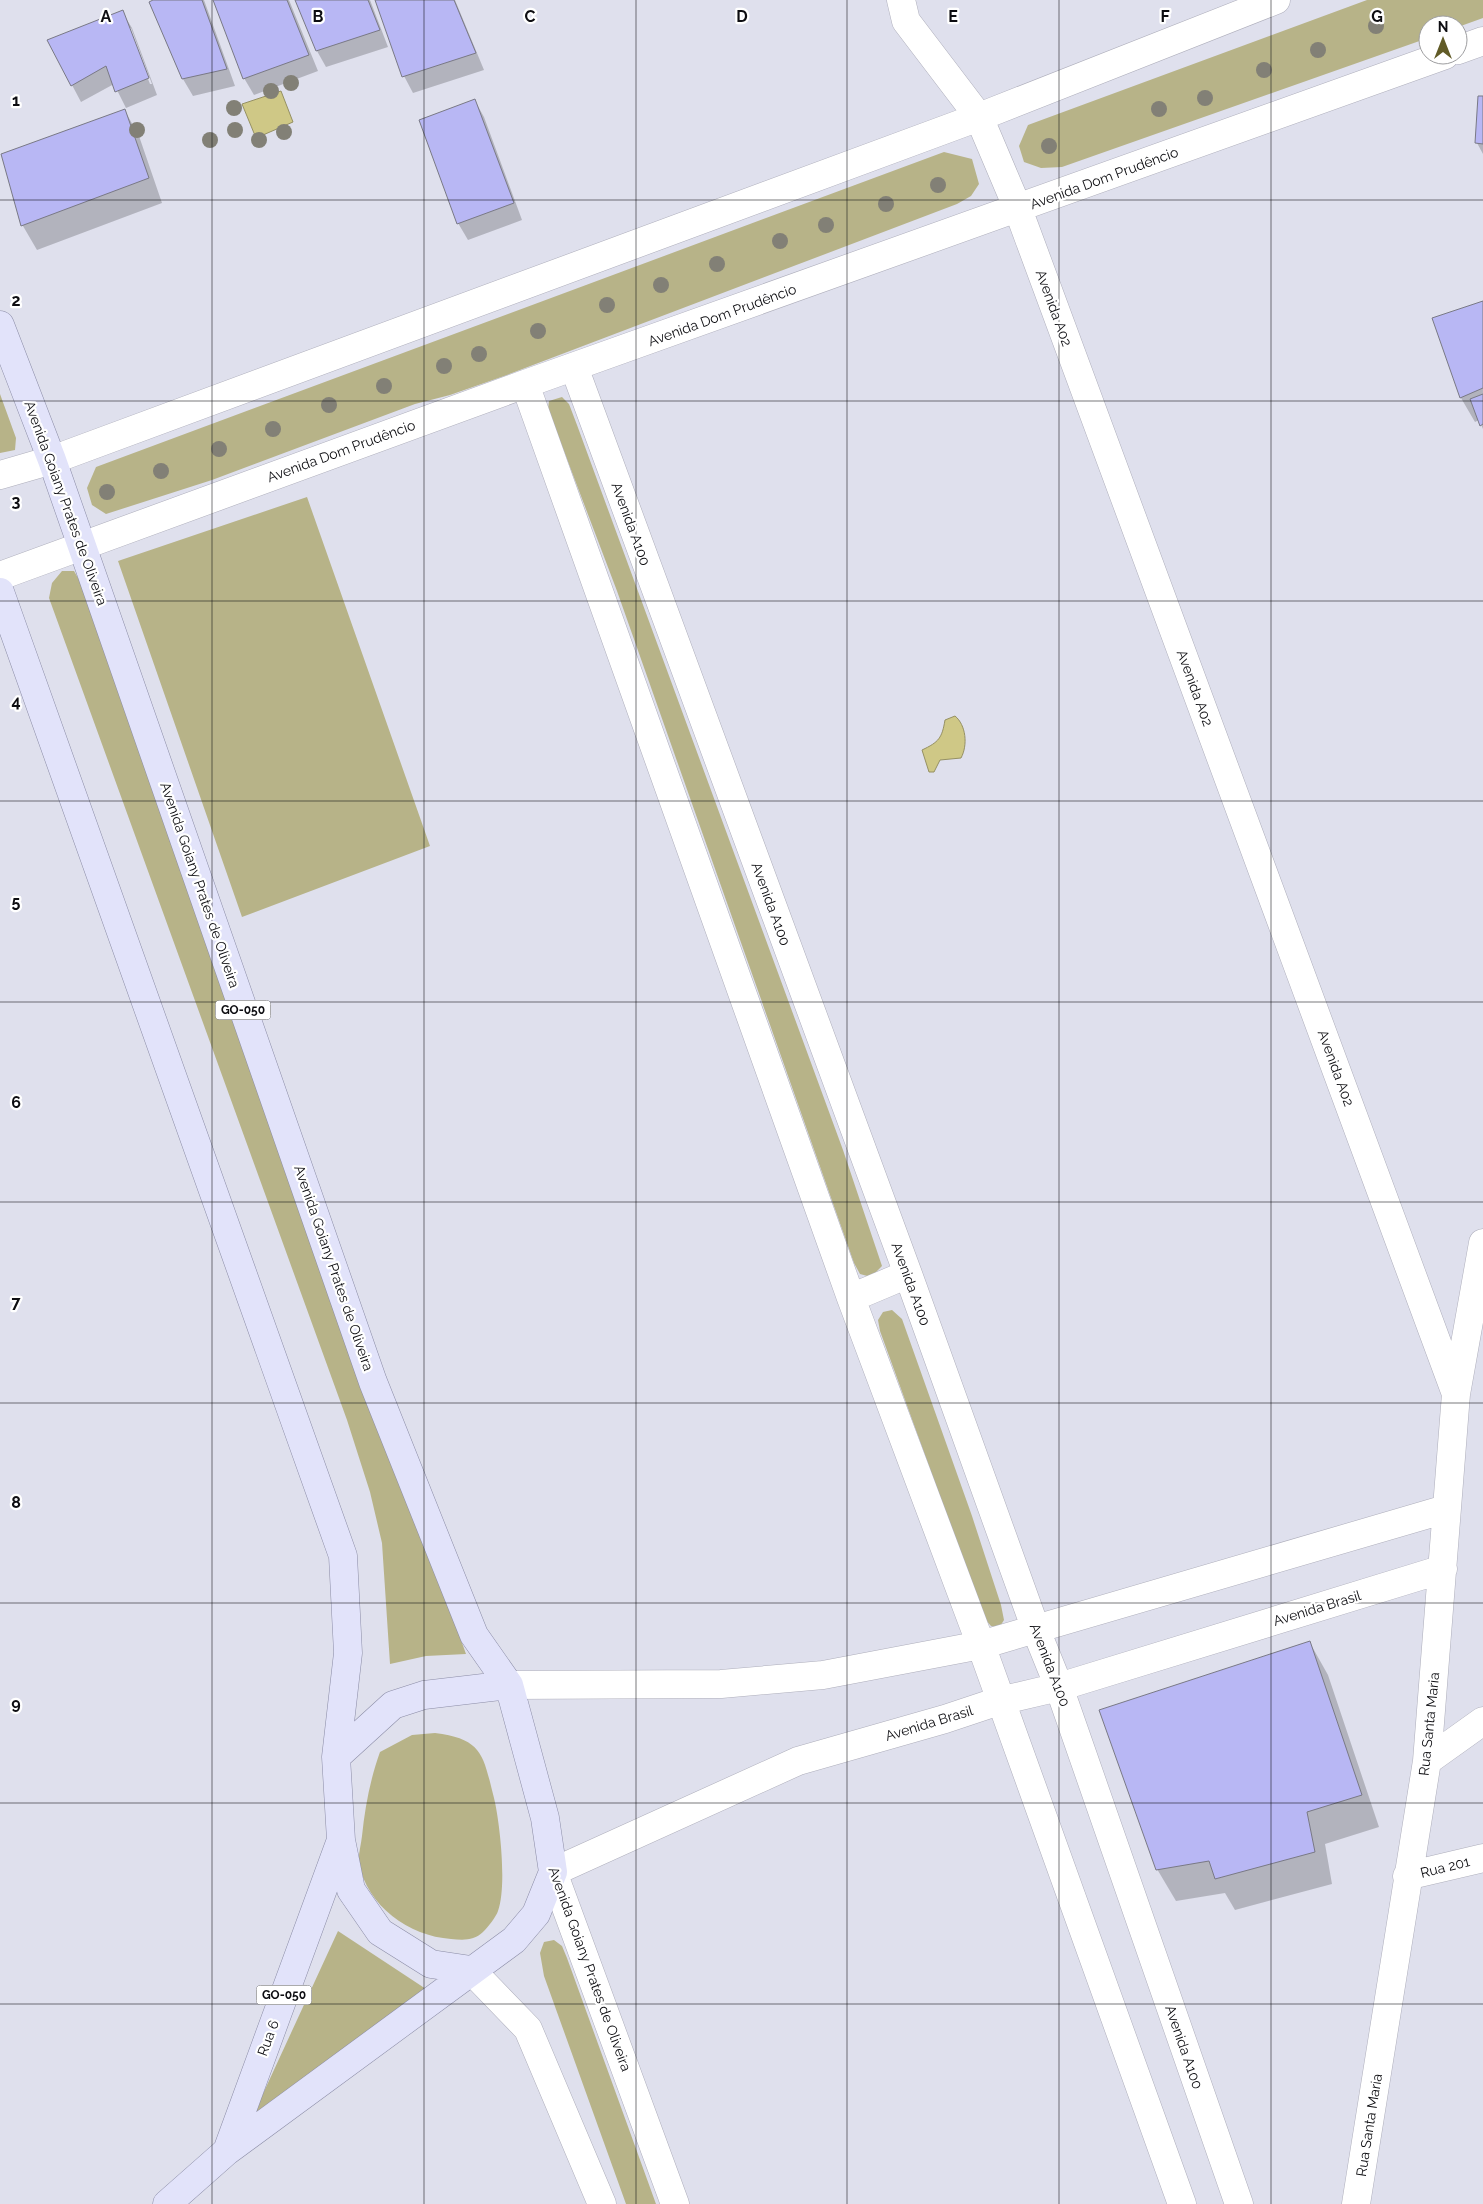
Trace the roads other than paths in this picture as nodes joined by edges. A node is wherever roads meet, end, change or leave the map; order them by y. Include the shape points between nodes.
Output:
1 (901, 0) edge
2 (1276, 0) edge
3 (1483, 41) edge
4 (1468, 46) edge
5 (1418, 65) edge
6 (978, 117) junction
7 (1018, 209) junction
8 (0, 325) edge
9 (574, 368) junction
10 (525, 384) junction
11 (52, 460) junction
12 (0, 475) edge
13 (81, 546) junction
14 (0, 576) edge
15 (0, 592) edge
16 (1483, 1242) edge
17 (908, 1274) junction
18 (851, 1298) junction
19 (1456, 1394) junction
20 (1446, 1509) junction
21 (1442, 1569) junction
22 (1036, 1630) junction
23 (981, 1645) junction
24 (509, 1685) junction
25 (1059, 1687) junction
26 (999, 1701) junction
27 (1483, 1721) edge
28 (336, 1757) junction
29 (1428, 1761) junction
30 (341, 1840) junction
31 (1483, 1858) edge
32 (553, 1872) junction
33 (1407, 1876) junction
34 (471, 1970) junction
35 (227, 2151) junction
36 (594, 2200) edge
37 (167, 2204) edge
38 (675, 2204) edge
39 (1182, 2204) edge
40 (1239, 2204) edge
41 (1356, 2204) edge

1 - 6 street, Avenida A02 via 906,21
2 - 6 street
3 - 4 street
5 - 7 street, Avenida Dom Prudêncio
6 - 7 street, Avenida A02
6 - 11 street
7 - 9 street, Avenida Dom Prudêncio
7 - 19 street, Avenida A02
8 - 11 main road, Avenida Goiany Prates de Oliveira / GO-050
9 - 10 street, Avenida Dom Prudêncio
9 - 17 street, Avenida A100
10 - 13 street, Avenida Dom Prudêncio
10 - 18 street
11 - 12 street
11 - 13 main road, Avenida Goiany Prates de Oliveira / GO-050
13 - 14 street, Avenida Dom Prudêncio
13 - 24 main road, Avenida Goiany Prates de Oliveira / GO-050 via 374,1382 474,1635
15 - 28 main road, GO-050 via 343,1556 348,1653
16 - 19 street, Rua Santa Maria
17 - 18 street
17 - 22 street, Avenida A100
18 - 23 street
19 - 20 street, Rua Santa Maria
20 - 21 street, Rua Santa Maria
20 - 22 street
21 - 25 street, Avenida Brasil
21 - 29 street, Rua Santa Maria
22 - 23 street
22 - 25 street, Avenida A100
23 - 24 street via 823,1675 721,1684
23 - 26 street
24 - 28 main road via 424,1696 393,1705
24 - 32 main road, Avenida Goiany Prates de Oliveira / GO-050 via 545,1818
25 - 26 street, Avenida Brasil
25 - 40 street, Avenida A100
26 - 32 street, Avenida Brasil via 798,1761
26 - 39 street
27 - 29 street
28 - 30 main road, GO-050
29 - 33 street, Rua Santa Maria
30 - 34 main road via 351,1890 380,1932 431,1964
30 - 35 main road, Rua 6 / GO-050
31 - 33 street, Rua 201
32 - 34 main road, GO-050 via 536,1914 514,1940
32 - 38 street, Avenida Goiany Prates de Oliveira
33 - 41 street, Rua Santa Maria
34 - 35 main road, Rua 6 / GO-050
34 - 36 street via 528,2029
35 - 37 main road, Rua 6 / GO-050

